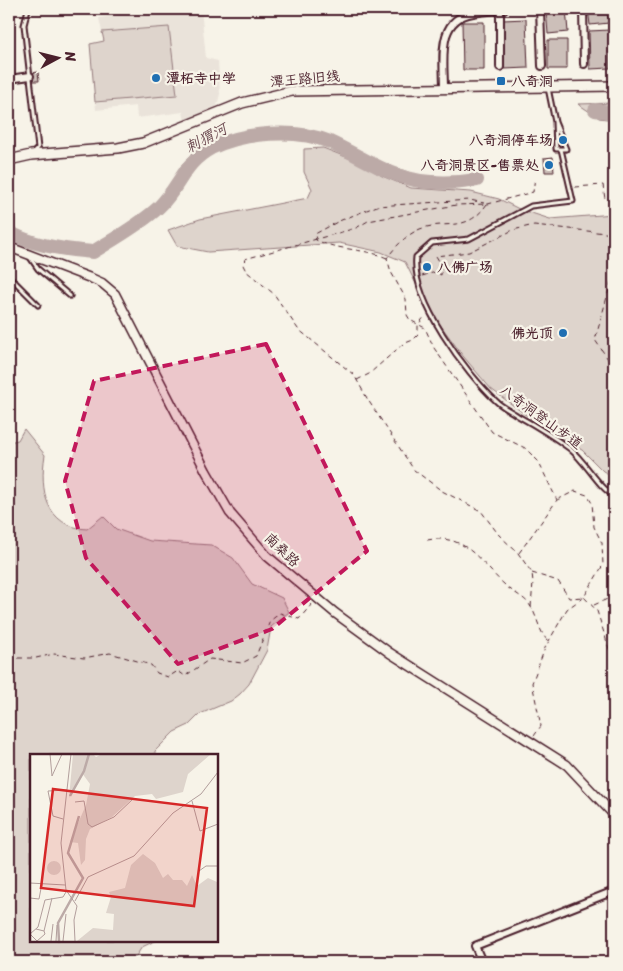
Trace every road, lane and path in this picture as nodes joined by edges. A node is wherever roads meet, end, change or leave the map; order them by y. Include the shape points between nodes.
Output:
1 (28, 9) edge
2 (502, 9) edge
3 (540, 9) edge
4 (583, 9) edge
5 (584, 64) dead end
6 (542, 66) dead end
7 (500, 67) dead end
8 (30, 76) junction
9 (9, 79) edge
10 (614, 86) edge
11 (548, 87) junction
12 (444, 88) junction
13 (555, 122) junction
14 (561, 149) junction
15 (31, 155) junction
16 (9, 160) edge
17 (535, 177) dead end
18 (570, 188) junction
19 (605, 200) dead end
20 (488, 204) junction
21 (614, 234) edge
22 (316, 240) junction
23 (9, 247) edge
24 (27, 254) junction
25 (387, 258) dead end
26 (614, 272) edge
27 (9, 276) edge
28 (416, 276) junction
29 (70, 296) dead end
30 (427, 303) junction
31 (38, 305) dead end
32 (614, 376) edge
33 (357, 380) junction
34 (614, 496) edge
35 (557, 500) dead end
36 (427, 540) dead end
37 (532, 573) junction
38 (614, 596) edge
39 (584, 597) junction
40 (317, 598) junction
41 (593, 606) junction
42 (531, 607) junction
43 (548, 642) junction
44 (611, 655) dead end
45 (9, 658) edge
46 (531, 741) junction
47 (614, 815) edge
48 (614, 890) edge
49 (482, 962) edge

1 - 8 lane via 24,25
2 - 7 street
2 - 12 street via 457,17 448,26 444,45
3 - 6 street
4 - 5 street
8 - 9 street
8 - 15 lane via 38,148
10 - 11 main road, 潭王路旧线
11 - 12 main road, 潭王路旧线
11 - 13 lane
12 - 15 main road, 潭王路旧线 via 310,90 274,94 228,107 143,143
13 - 14 lane via 556,149
13 - 14 lane via 566,149
14 - 18 lane
15 - 16 main road, 潭王路旧线
17 - 20 path via 533,192
18 - 19 path via 603,185
18 - 28 lane via 573,201 531,206 469,239 432,243 416,257
20 - 22 path via 456,205 368,221
20 - 22 path via 470,200 378,206 326,227 315,234
21 - 28 path via 534,224 513,230 468,252 436,256 442,266 441,275 436,272 429,276
22 - 25 path via 331,247 370,250
22 - 33 path via 245,259 243,265 274,294 298,330
23 - 24 street, 南桑路
24 - 29 lane via 38,269
24 - 40 street, 南桑路 via 98,281 115,294 230,513 267,556
26 - 32 path via 595,340 608,359
27 - 31 lane
28 - 30 lane, 八奇洞登山步道
30 - 33 path via 424,319 418,325 418,335
30 - 34 lane, 八奇洞登山步道 via 450,347 497,402 571,450
33 - 37 path via 414,470 442,491 481,511
35 - 39 path via 575,491 587,495 592,503 594,527 602,543 603,565
36 - 42 path via 453,540 469,549
37 - 39 path via 558,581 569,598
37 - 42 path
38 - 41 path
39 - 41 path
39 - 43 path via 566,609
40 - 45 path via 299,619 280,613 270,621 256,656 242,662 210,659 185,676 178,672 168,677 157,673 151,665 110,653 84,658 54,654
40 - 46 street, 南桑路 via 390,654
41 - 44 path
42 - 43 path
43 - 46 path via 532,683 541,726
46 - 47 street, 南桑路 via 567,764
48 - 49 street via 475,946

